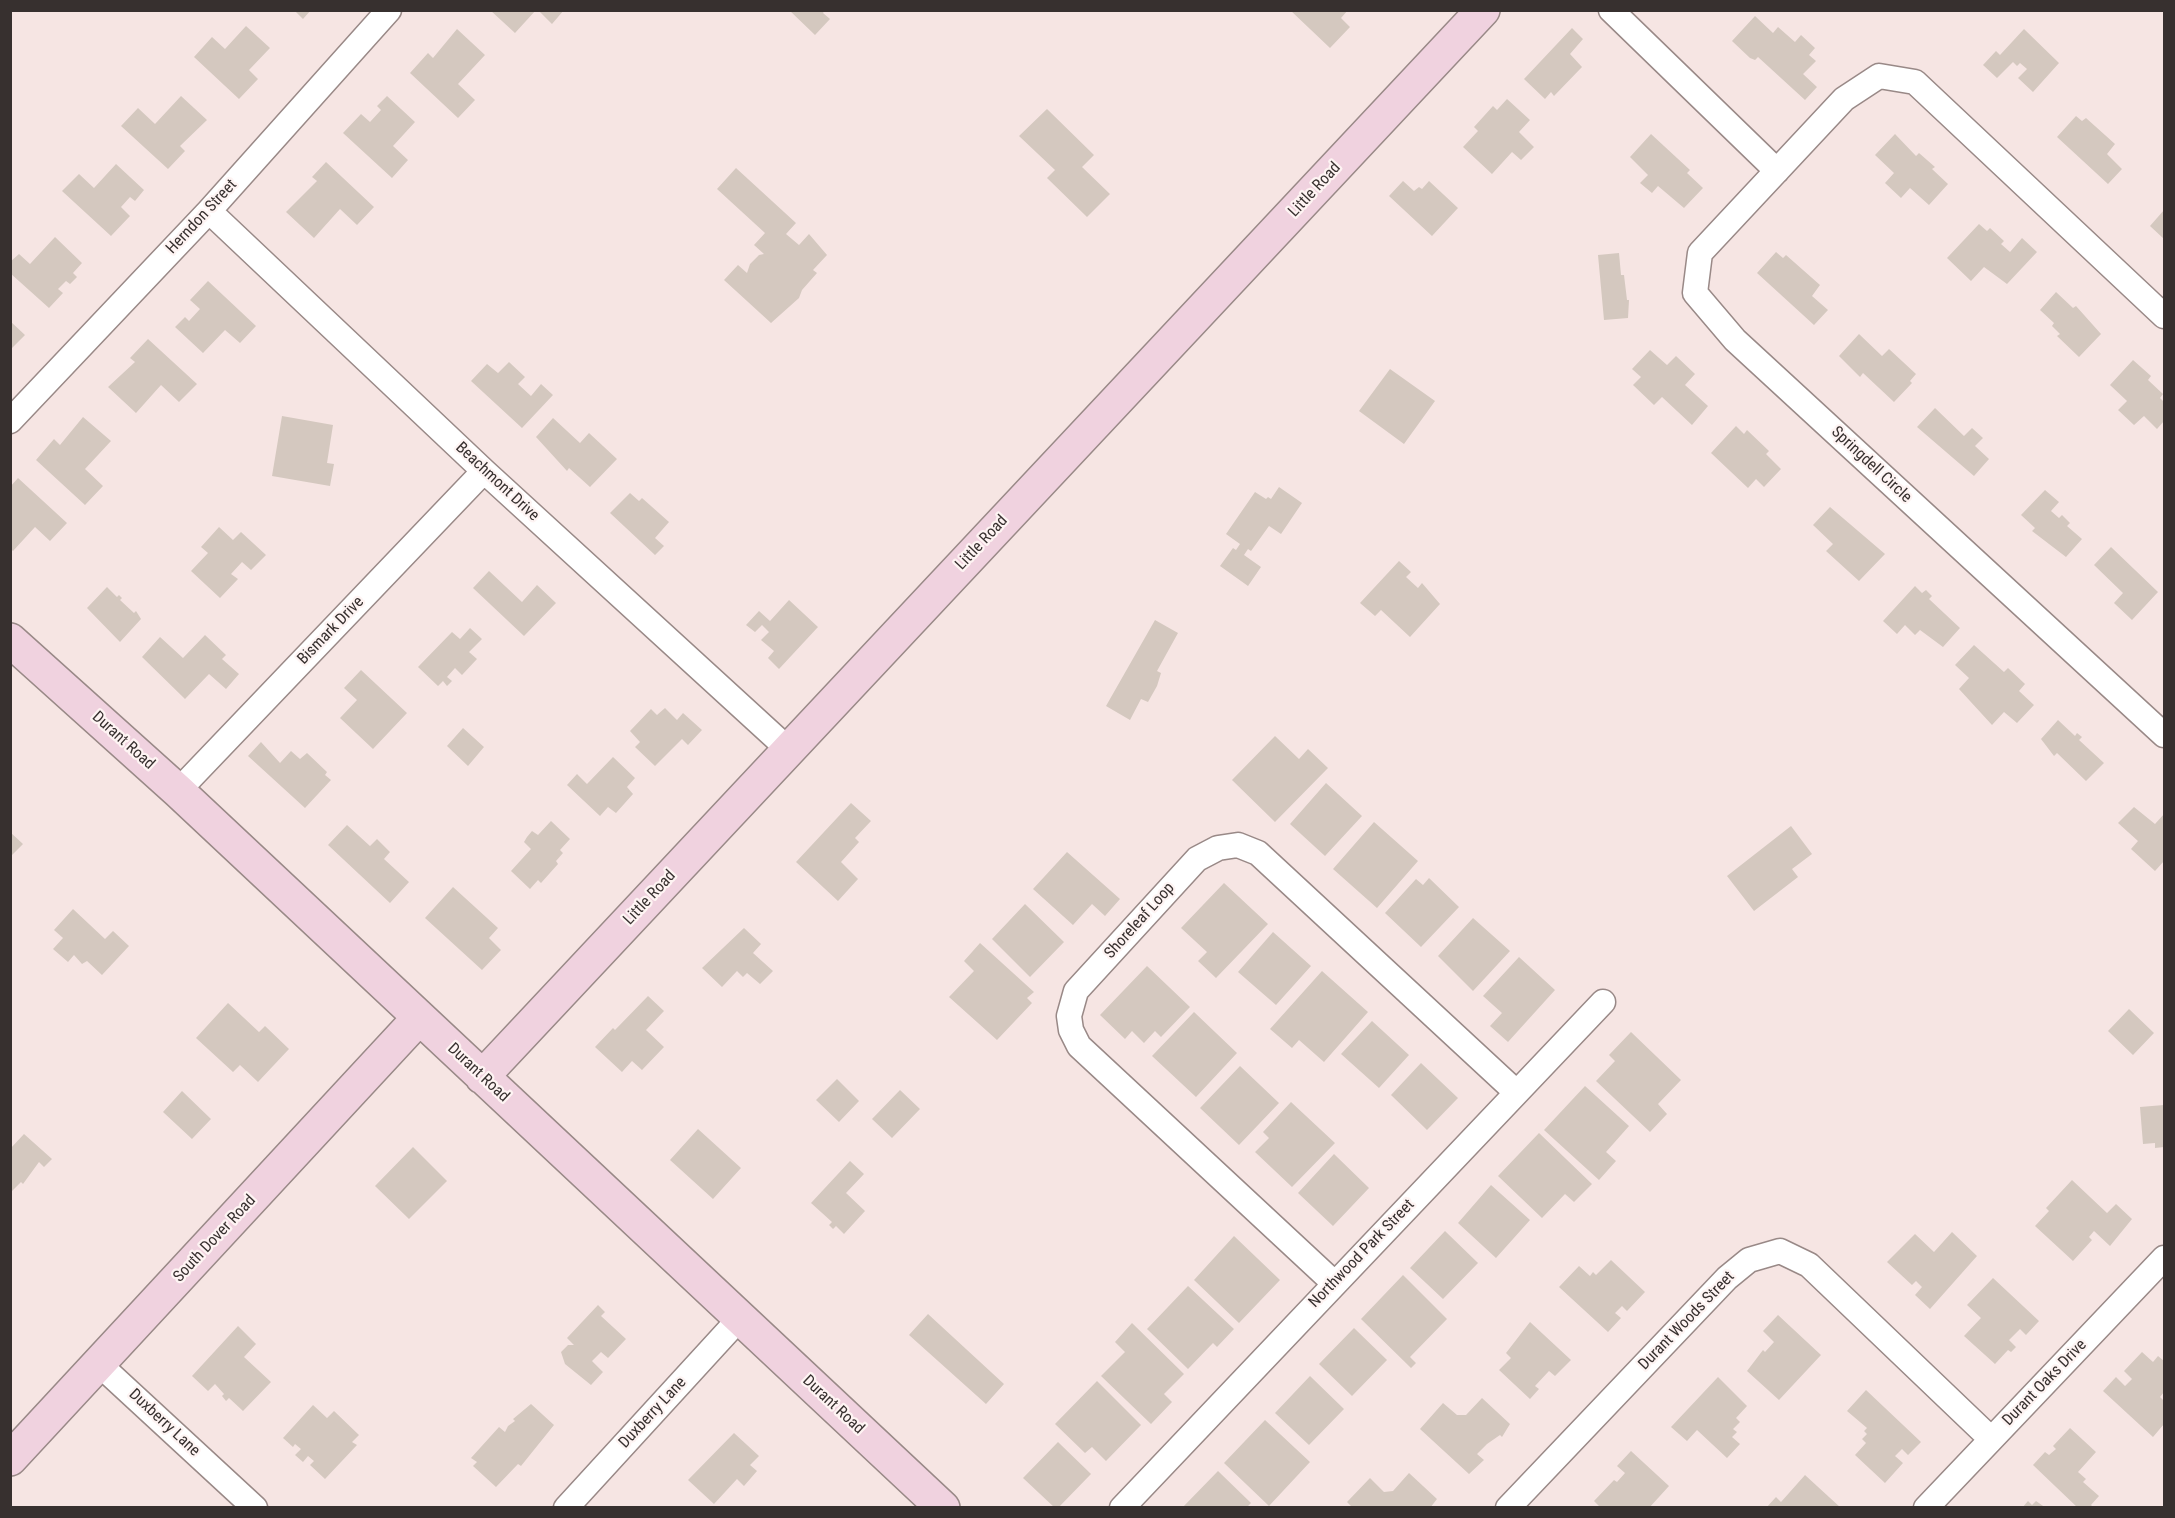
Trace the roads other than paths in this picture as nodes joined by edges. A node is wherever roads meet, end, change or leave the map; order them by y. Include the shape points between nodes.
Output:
1 (389, 10) edge
2 (1483, 10) edge
3 (1611, 10) edge
4 (1777, 171) junction
5 (209, 211) junction
6 (2164, 316) edge
7 (10, 421) edge
8 (484, 471) junction
9 (10, 640) edge
10 (2164, 735) edge
11 (789, 750) junction
12 (178, 791) junction
13 (1603, 1002) dead end
14 (419, 1018) junction
15 (482, 1077) junction
16 (1516, 1092) junction
17 (2164, 1258) edge
18 (1334, 1283) junction
19 (740, 1318) junction
20 (99, 1364) junction
21 (1991, 1439) junction
22 (10, 1459) edge
23 (255, 1508) edge
24 (566, 1508) edge
25 (943, 1508) edge
26 (1122, 1508) edge
27 (1508, 1508) edge
28 (1926, 1508) edge

1 - 5 street, Herndon Street
2 - 11 street, Little Road
3 - 4 street
4 - 6 street, Springdell Circle via 1844,99 1878,76 1915,82
4 - 10 street, Springdell Circle via 1700,253 1695,293 1735,340
5 - 7 street, Herndon Street
5 - 8 street, Beachmont Drive
8 - 11 street, Beachmont Drive
8 - 12 street, Bismark Drive
9 - 12 street, Durant Road
11 - 15 street, Little Road
12 - 14 street, Durant Road
13 - 16 street, Northwood Park Street
14 - 15 street, Durant Road
14 - 20 street, South Dover Road
15 - 19 street, Durant Road
16 - 18 street, Northwood Park Street
16 - 18 street, Shoreleaf Loop via 1258,853 1238,845 1218,848 1197,859 1076,992 1069,1016 1071,1030 1079,1046
17 - 21 street, Durant Oaks Drive
18 - 26 street, Northwood Park Street
19 - 24 street, Duxberry Lane
19 - 25 street, Durant Road
20 - 22 street, South Dover Road
20 - 23 street, Duxberry Lane
21 - 27 street, Durant Woods Street via 1809,1265 1780,1251 1749,1260 1727,1278
21 - 28 street, Durant Oaks Drive

